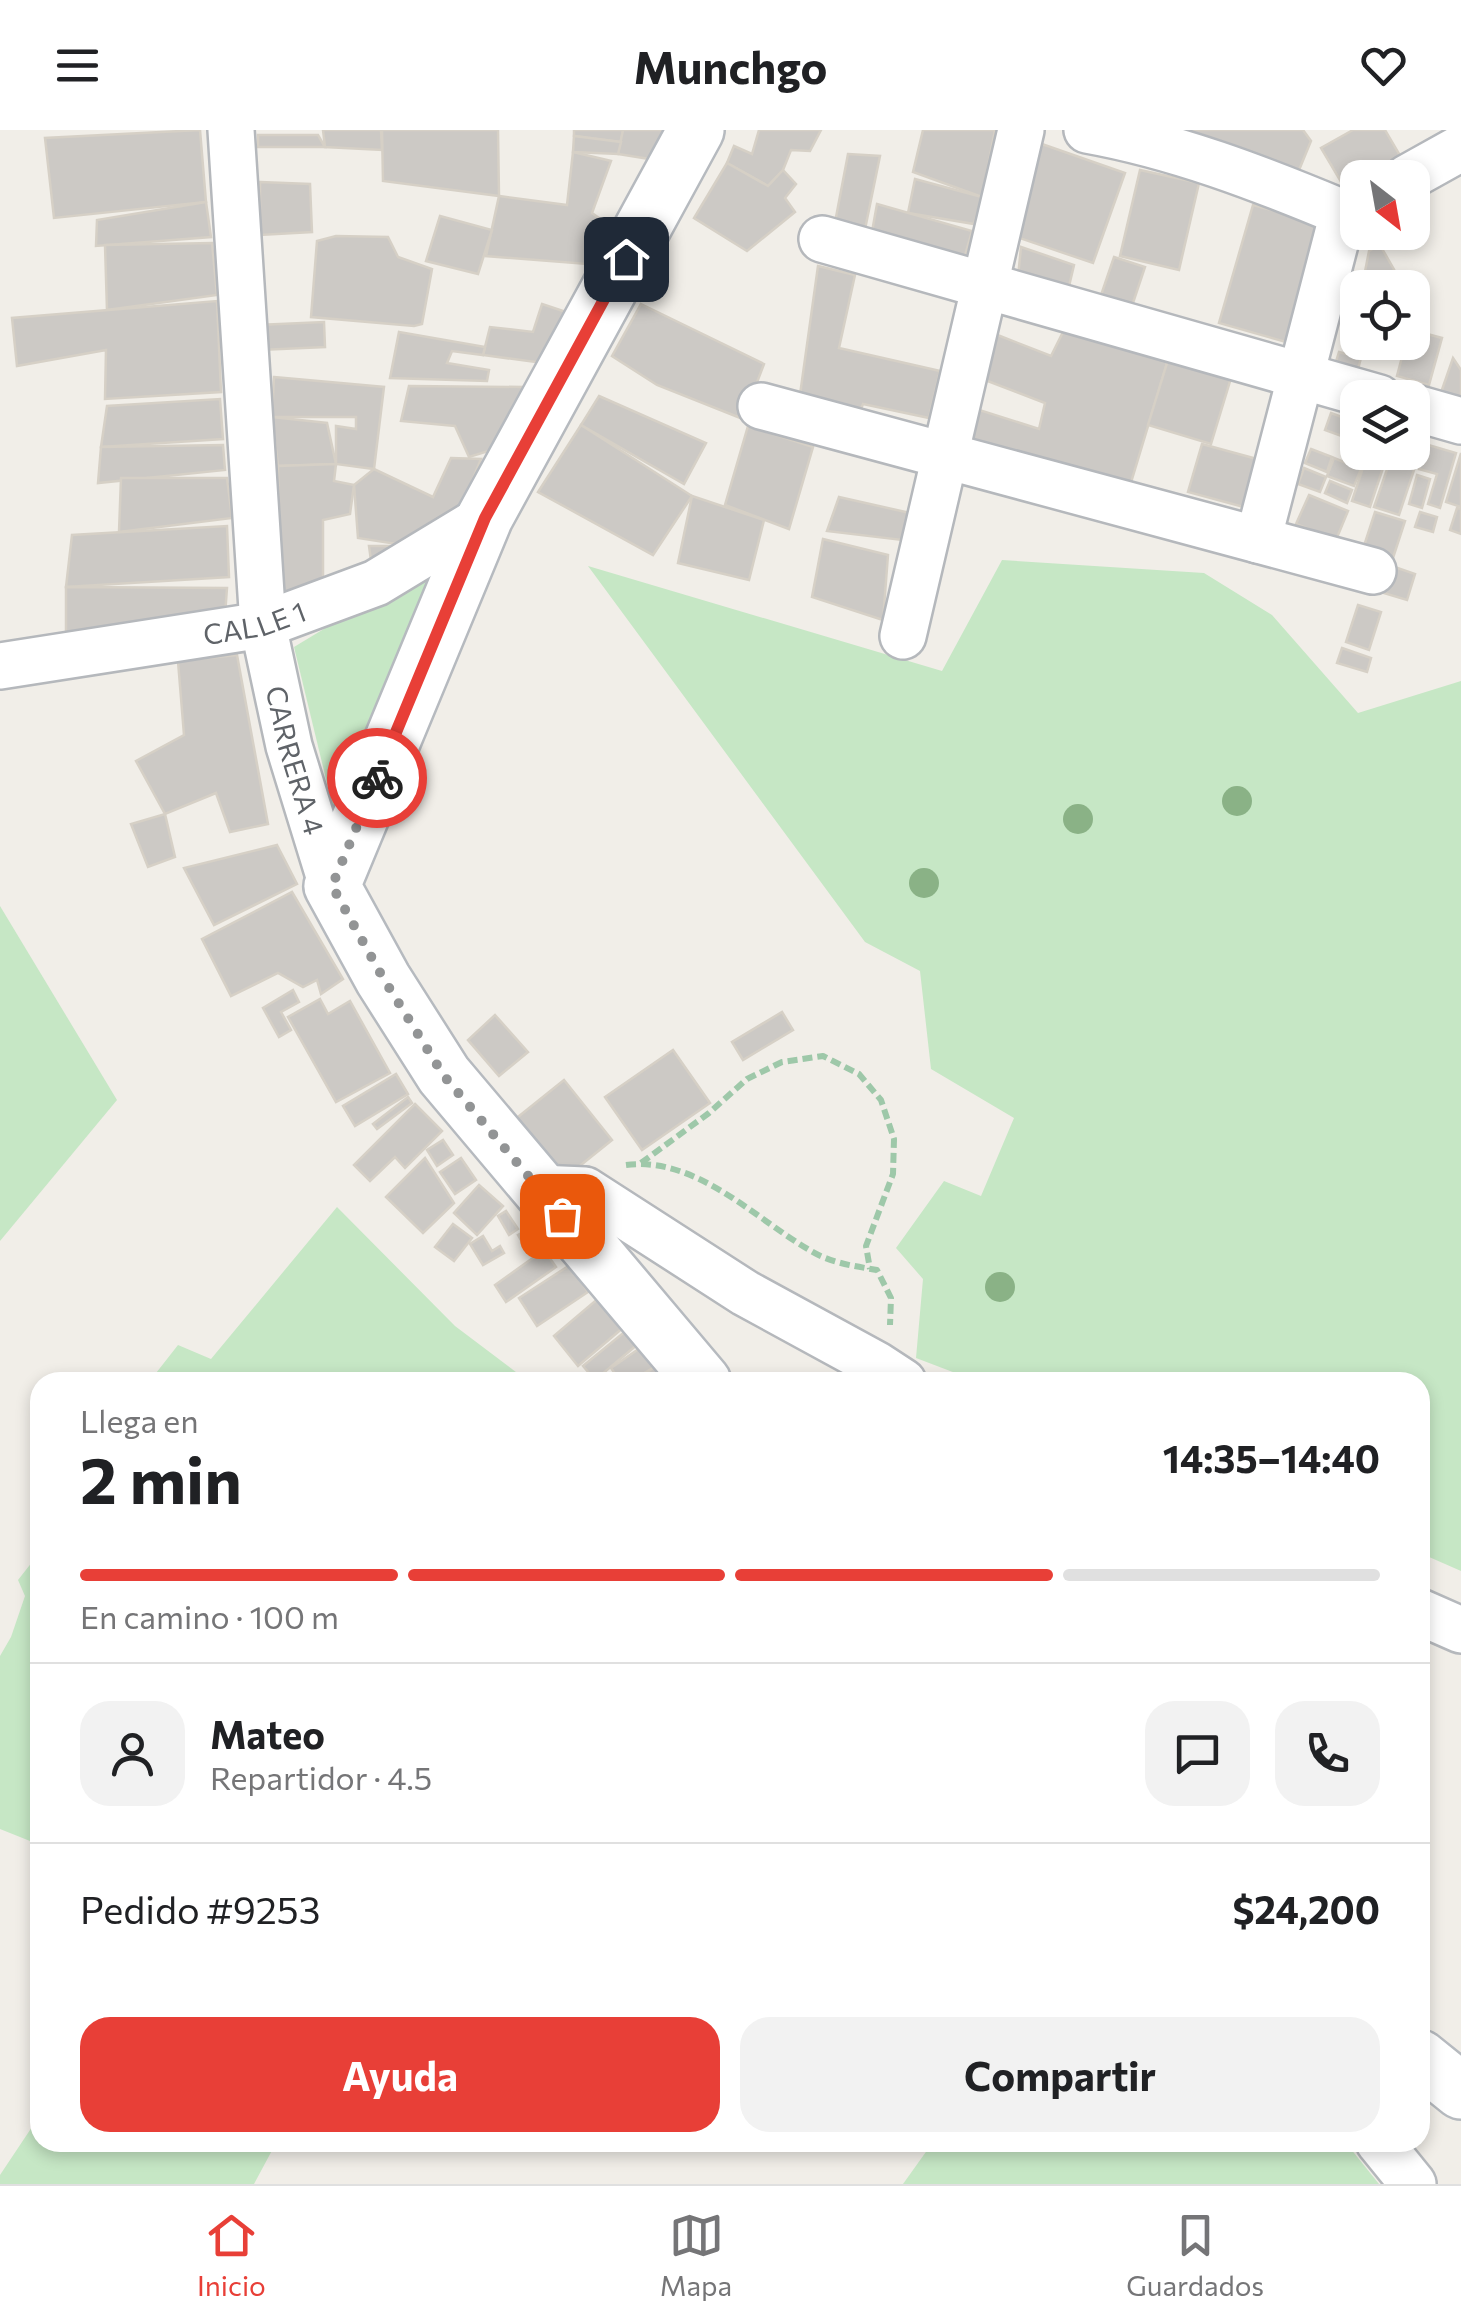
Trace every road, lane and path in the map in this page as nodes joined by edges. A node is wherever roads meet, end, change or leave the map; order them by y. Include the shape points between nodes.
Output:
1 (230, 130) edge
2 (696, 130) edge
3 (1021, 130) edge
4 (1087, 130) edge
5 (1455, 144) edge
6 (1430, 162) edge
7 (1340, 205) edge
8 (822, 239) dead end
9 (1340, 243) edge
10 (985, 285) junction
11 (1301, 376) junction
12 (1340, 387) edge
13 (761, 406) dead end
14 (1430, 412) edge
15 (1461, 420) edge
16 (945, 456) junction
17 (485, 518) junction
18 (1258, 540) junction
19 (1373, 571) dead end
20 (263, 625) junction
21 (903, 636) dead end
22 (0, 666) edge
23 (332, 886) junction
24 (640, 1164) junction
25 (610, 1167) dead end
26 (538, 1188) junction
27 (870, 1269) junction
28 (694, 1372) edge
29 (886, 1372) edge
30 (890, 1372) edge
31 (1430, 1616) edge
32 (1461, 1630) edge
33 (1430, 2066) edge
34 (1461, 2091) edge
35 (1387, 2152) edge
36 (1413, 2184) edge

1 - 20 street, CARRERA 4
2 - 17 main road
3 - 10 street
4 - 7 street via 1134,138
5 - 6 street
8 - 10 street
9 - 11 street
10 - 11 street
10 - 16 street
11 - 12 street
11 - 18 street
13 - 16 street
14 - 15 street
16 - 18 street
16 - 21 street
17 - 20 street, CALLE 1 via 376,583
17 - 23 main road
18 - 19 street
20 - 22 street, CALLE 1
20 - 23 street, CARRERA 4 via 289,746
23 - 26 main road, CARRERA 4 via 444,1076
24 - 25 path
24 - 27 path via 654,1162 695,1177 814,1254
24 - 27 path via 747,1079 782,1062 823,1056 860,1074 881,1100 894,1139 893,1174 866,1246
26 - 28 main road, CARRERA 4
26 - 29 street via 585,1190 745,1293
27 - 30 path via 892,1298
31 - 32 street
33 - 34 main road
35 - 36 street

